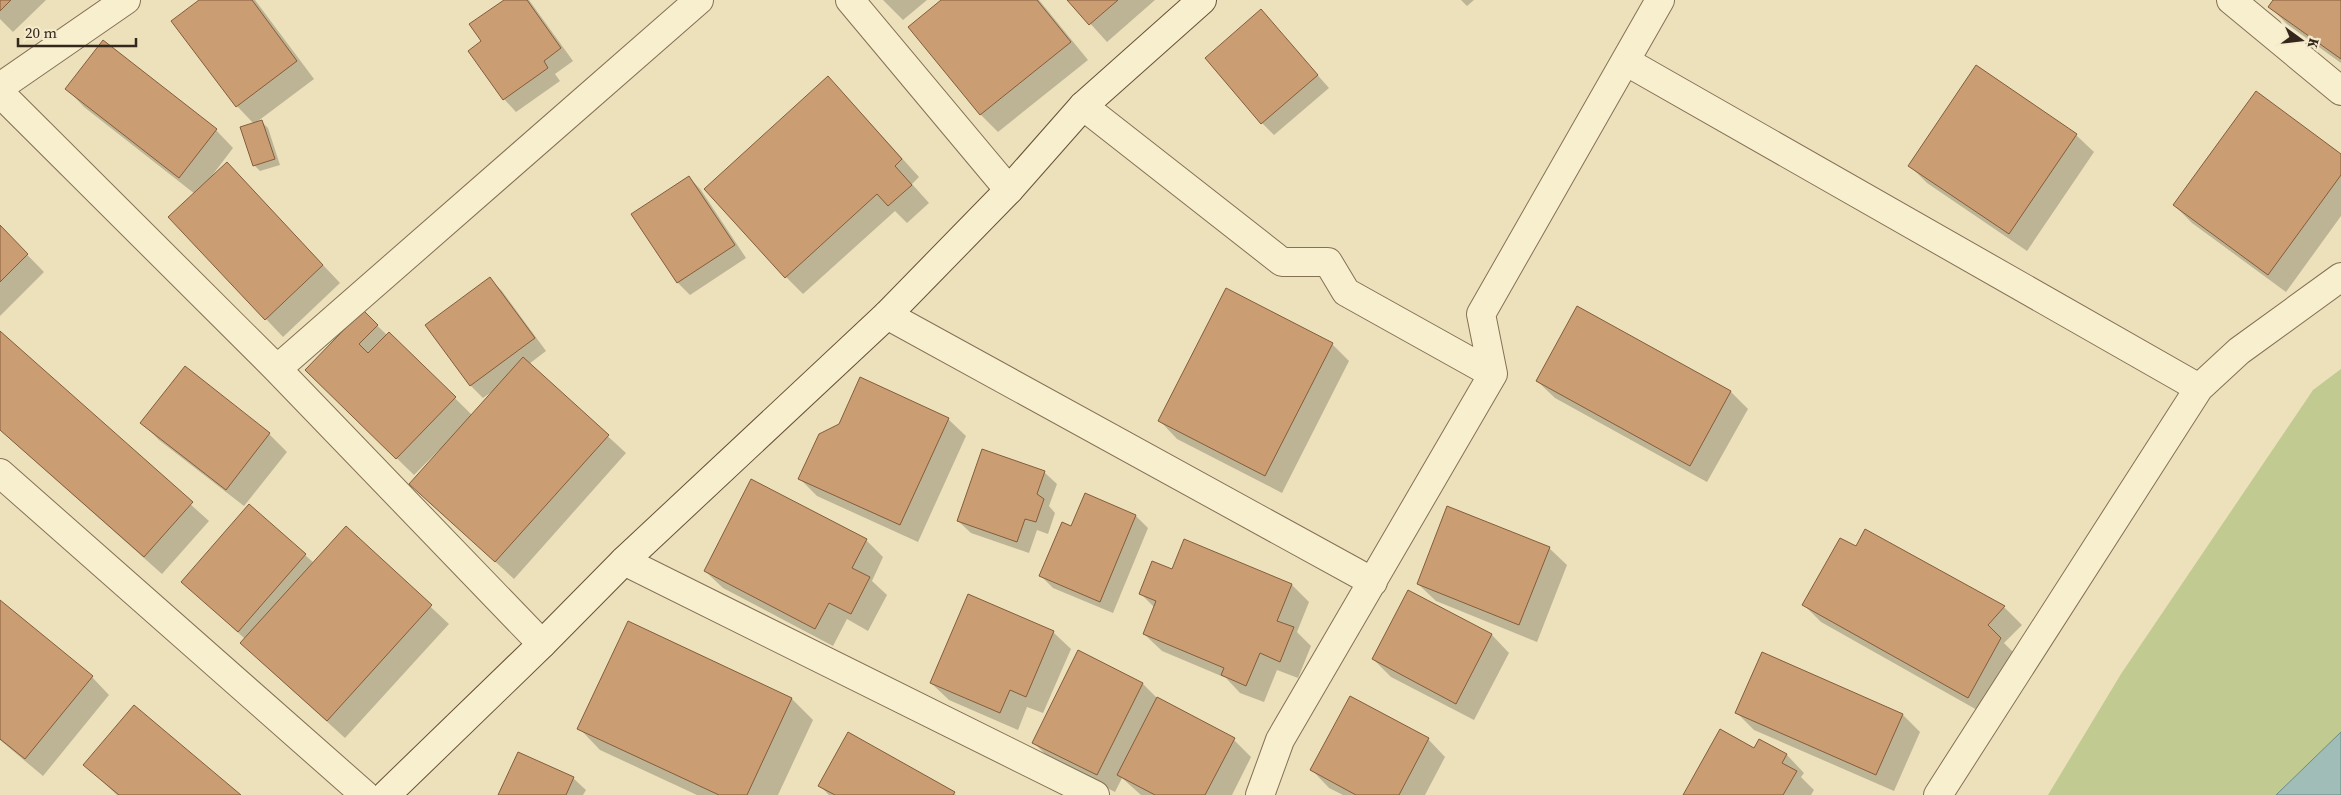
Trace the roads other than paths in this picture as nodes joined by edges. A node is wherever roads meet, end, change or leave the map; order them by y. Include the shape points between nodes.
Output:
1 (126, 0) edge
2 (699, 0) edge
3 (850, 0) edge
4 (1202, 0) edge
5 (1660, 0) edge
6 (2231, 0) edge
7 (1627, 62) junction
8 (0, 86) edge
9 (2341, 91) edge
10 (0, 93) edge
11 (1083, 106) junction
12 (1009, 190) junction
13 (2341, 277) edge
14 (887, 315) junction
15 (277, 369) junction
16 (1493, 374) junction
17 (2199, 388) junction
18 (0, 473) edge
19 (624, 561) junction
20 (1373, 582) junction
21 (542, 644) junction
22 (365, 795) edge
23 (386, 795) edge
24 (1095, 795) edge
25 (1260, 795) edge
26 (1938, 795) edge

1 - 8 street
2 - 15 street
3 - 12 street
4 - 11 street
5 - 7 street
6 - 9 street
7 - 16 street via 1481,314
7 - 17 street
10 - 15 street
11 - 12 street
11 - 16 street via 1282,262 1328,262 1346,292
12 - 14 street
13 - 17 street via 2239,351
14 - 19 street
14 - 20 street
15 - 21 street
16 - 20 street
17 - 26 street
18 - 22 street
19 - 21 street
19 - 24 street
20 - 25 street via 1280,740
21 - 23 street

